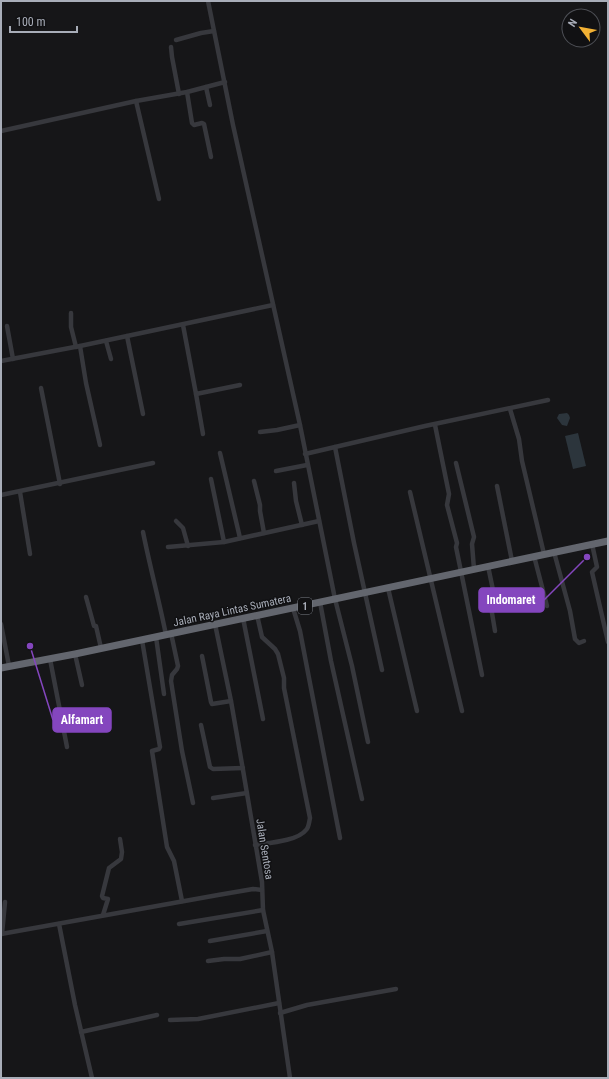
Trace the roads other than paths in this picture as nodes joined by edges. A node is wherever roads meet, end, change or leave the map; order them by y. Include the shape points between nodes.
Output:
1 (208, 1) edge
2 (214, 31) junction
3 (176, 40) dead end
4 (171, 47) dead end
5 (225, 82) junction
6 (206, 86) junction
7 (187, 92) junction
8 (179, 94) junction
9 (136, 101) junction
10 (210, 105) dead end
11 (1, 131) edge
12 (211, 157) dead end
13 (159, 198) dead end
14 (273, 305) junction
15 (71, 312) dead end
16 (183, 325) junction
17 (7, 326) dead end
18 (127, 336) junction
19 (106, 341) junction
20 (78, 346) junction
21 (13, 359) junction
22 (111, 360) dead end
23 (1, 361) edge
24 (240, 385) dead end
25 (41, 388) dead end
26 (196, 394) junction
27 (548, 400) dead end
28 (510, 409) junction
29 (143, 414) dead end
30 (300, 425) junction
31 (434, 425) junction
32 (260, 432) dead end
33 (203, 434) dead end
34 (100, 444) dead end
35 (334, 447) junction
36 (220, 453) dead end
37 (305, 454) junction
38 (153, 463) dead end
39 (456, 463) dead end
40 (307, 465) junction
41 (276, 471) dead end
42 (211, 479) dead end
43 (254, 481) dead end
44 (294, 483) dead end
45 (60, 484) junction
46 (497, 486) dead end
47 (20, 492) junction
48 (410, 492) dead end
49 (1, 495) edge
50 (176, 521) dead end
51 (319, 521) junction
52 (302, 525) junction
53 (143, 532) dead end
54 (264, 533) junction
55 (240, 538) junction
56 (608, 541) edge
57 (224, 542) junction
58 (592, 544) junction
59 (188, 546) junction
60 (168, 547) dead end
61 (554, 552) junction
62 (30, 554) dead end
63 (544, 554) junction
64 (534, 556) junction
65 (512, 561) junction
66 (488, 566) junction
67 (474, 569) junction
68 (461, 572) junction
69 (431, 579) junction
70 (388, 588) junction
71 (365, 592) junction
72 (86, 597) dead end
73 (335, 599) junction
74 (320, 602) junction
75 (547, 606) dead end
76 (293, 608) junction
77 (257, 615) junction
78 (243, 618) junction
79 (1, 624) edge
80 (215, 624) junction
81 (495, 631) dead end
82 (169, 634) junction
83 (156, 637) junction
84 (142, 640) junction
85 (584, 642) dead end
86 (608, 642) edge
87 (101, 648) junction
88 (75, 654) junction
89 (202, 656) dead end
90 (50, 659) junction
91 (9, 666) junction
92 (1, 668) edge
93 (382, 670) dead end
94 (482, 675) dead end
95 (82, 686) dead end
96 (164, 694) dead end
97 (231, 701) junction
98 (417, 711) dead end
99 (462, 711) dead end
100 (263, 719) dead end
101 (201, 725) dead end
102 (368, 742) dead end
103 (67, 747) dead end
104 (243, 768) junction
105 (247, 793) junction
106 (213, 798) dead end
107 (362, 799) dead end
108 (193, 803) dead end
109 (340, 838) dead end
110 (120, 839) dead end
111 (255, 845) junction
112 (262, 890) junction
113 (182, 901) junction
114 (5, 902) dead end
115 (264, 910) junction
116 (103, 915) junction
117 (60, 924) junction
118 (179, 924) dead end
119 (267, 931) junction
120 (1, 934) edge
121 (210, 941) dead end
122 (272, 952) junction
123 (208, 961) dead end
124 (396, 989) dead end
125 (279, 1003) junction
126 (280, 1013) junction
127 (156, 1015) dead end
128 (170, 1020) dead end
129 (81, 1032) junction
130 (92, 1078) edge
131 (290, 1078) edge

1 - 2 street
2 - 3 street
2 - 5 street
4 - 8 street
5 - 6 street
5 - 14 street
6 - 7 street
6 - 10 street
7 - 8 street
7 - 12 street via 192,123 204,124
8 - 9 street
9 - 11 street
9 - 13 street
14 - 16 street
14 - 30 street
15 - 20 street via 71,327
16 - 18 street
16 - 26 street
17 - 21 street
18 - 19 street
18 - 29 street
19 - 20 street
19 - 22 street
20 - 21 street
20 - 34 street
21 - 23 street
24 - 26 street
25 - 45 street
26 - 33 street
27 - 28 street
28 - 31 street
28 - 63 street
30 - 32 street
30 - 37 street
31 - 35 street
31 - 68 street via 446,475 449,494 447,505 457,543
35 - 37 street
35 - 71 street
36 - 55 street
37 - 40 street
38 - 45 street
39 - 67 street via 474,532
40 - 41 street
40 - 51 street
42 - 57 street
43 - 54 street
44 - 52 street
45 - 47 street
46 - 65 street
47 - 49 street
47 - 62 street
48 - 69 street
50 - 59 street via 183,528
51 - 52 street
51 - 73 street
52 - 54 street
53 - 82 street
54 - 55 street
55 - 57 street
56 - 58 highway, Jalan Raya Lintas Sumatera / 1
57 - 59 street
58 - 61 highway, Jalan Raya Lintas Sumatera / 1
58 - 86 street via 597,567 592,572
59 - 60 street
61 - 63 highway, Jalan Raya Lintas Sumatera / 1
61 - 85 street via 575,639 579,643
63 - 64 highway, Jalan Raya Lintas Sumatera / 1
64 - 65 highway, Jalan Raya Lintas Sumatera / 1
64 - 75 street
65 - 66 highway, Jalan Raya Lintas Sumatera / 1
66 - 67 highway, Jalan Raya Lintas Sumatera / 1
66 - 81 street via 493,590 488,595
67 - 68 highway, Jalan Raya Lintas Sumatera / 1
68 - 69 highway, Jalan Raya Lintas Sumatera / 1
68 - 94 street
69 - 70 highway, Jalan Raya Lintas Sumatera / 1
69 - 99 street
70 - 71 highway, Jalan Raya Lintas Sumatera / 1
70 - 98 street
71 - 73 highway, Jalan Raya Lintas Sumatera / 1
71 - 93 street
72 - 87 street
73 - 74 highway, Jalan Raya Lintas Sumatera / 1
73 - 102 street
74 - 76 highway, Jalan Raya Lintas Sumatera / 1
74 - 107 street
76 - 77 highway, Jalan Raya Lintas Sumatera / 1
76 - 109 street via 300,631
77 - 78 highway, Jalan Raya Lintas Sumatera / 1
77 - 111 street via 262,637 280,658 298,765 310,818 306,830 298,835
78 - 80 highway, Jalan Raya Lintas Sumatera / 1
78 - 100 street
79 - 91 street
80 - 82 highway, Jalan Raya Lintas Sumatera / 1
80 - 97 street, Jalan Sentosa
82 - 83 highway, Jalan Raya Lintas Sumatera / 1
82 - 108 street via 178,666 171,681
83 - 84 highway, Jalan Raya Lintas Sumatera / 1
83 - 96 street
84 - 87 highway, Jalan Raya Lintas Sumatera / 1
84 - 113 street via 160,747 152,751 157,784 167,847 174,861
87 - 88 highway, Jalan Raya Lintas Sumatera / 1
88 - 90 highway, Jalan Raya Lintas Sumatera / 1
88 - 95 street
89 - 97 street via 210,702 217,704
90 - 91 highway, Jalan Raya Lintas Sumatera / 1
90 - 103 street
91 - 92 highway, Jalan Raya Lintas Sumatera / 1
97 - 104 street, Jalan Sentosa
101 - 104 street via 210,767
104 - 105 street, Jalan Sentosa
105 - 106 street
105 - 111 street, Jalan Sentosa
110 - 116 street via 121,859 109,868 102,896 108,899
111 - 112 street, Jalan Sentosa
112 - 113 street via 253,889
112 - 115 street, Jalan Sentosa
113 - 116 street
114 - 120 street
115 - 118 street
115 - 119 street, Jalan Sentosa
116 - 117 street
117 - 120 street
117 - 129 street
119 - 121 street
119 - 122 street, Jalan Sentosa
122 - 123 street via 240,959
122 - 125 street, Jalan Sentosa
124 - 126 street via 307,1005
125 - 126 street, Jalan Sentosa
125 - 128 street via 198,1019
126 - 131 street, Jalan Sentosa
127 - 129 street
129 - 130 street

